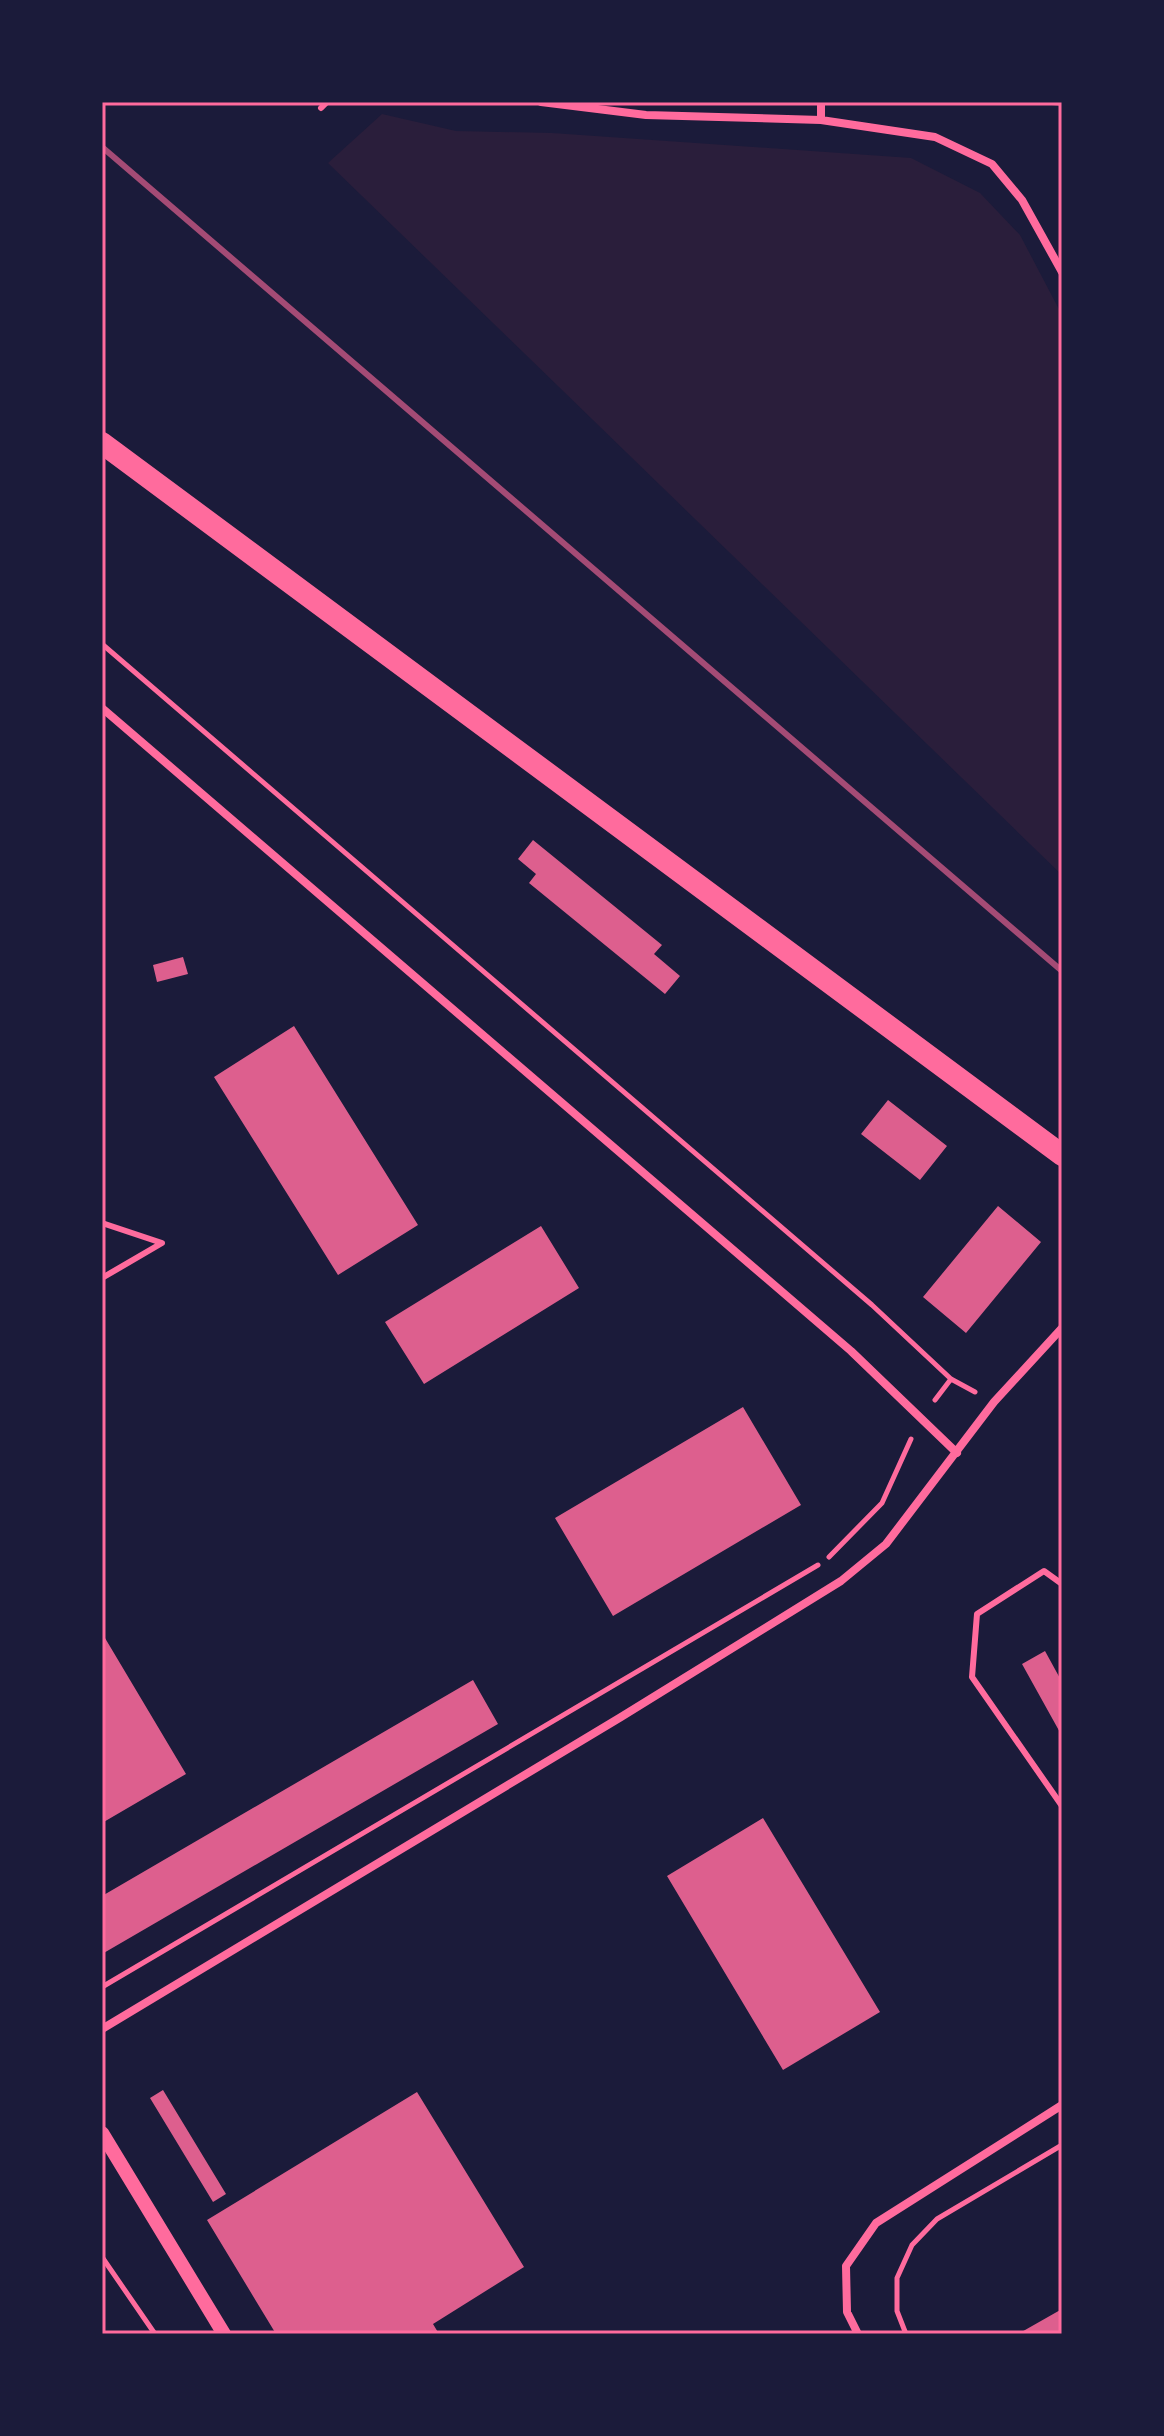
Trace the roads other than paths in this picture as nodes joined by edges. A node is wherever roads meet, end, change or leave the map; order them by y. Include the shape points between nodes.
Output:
1 (327, 102) edge
2 (541, 102) edge
3 (821, 102) edge
4 (321, 108) dead end
5 (821, 120) junction
6 (1062, 272) edge
7 (107, 444) edge
8 (102, 708) edge
9 (1062, 1155) edge
10 (102, 1223) edge
11 (102, 1278) edge
12 (1062, 1328) edge
13 (957, 1453) junction
14 (1062, 1584) edge
15 (1062, 1806) edge
16 (102, 2029) edge
17 (1062, 2105) edge
18 (102, 2133) edge
19 (224, 2334) edge
20 (858, 2334) edge

1 - 4 lane
2 - 5 street via 646,115
3 - 5 street
5 - 6 street via 935,137 992,164 1022,200
7 - 9 highway
8 - 13 street via 827,1330
10 - 11 lane via 162,1243
12 - 13 street via 994,1402
13 - 16 street via 886,1544 841,1581
14 - 15 lane via 1044,1571 977,1614 972,1677
17 - 20 street via 876,2223 846,2266 847,2312
18 - 19 street

